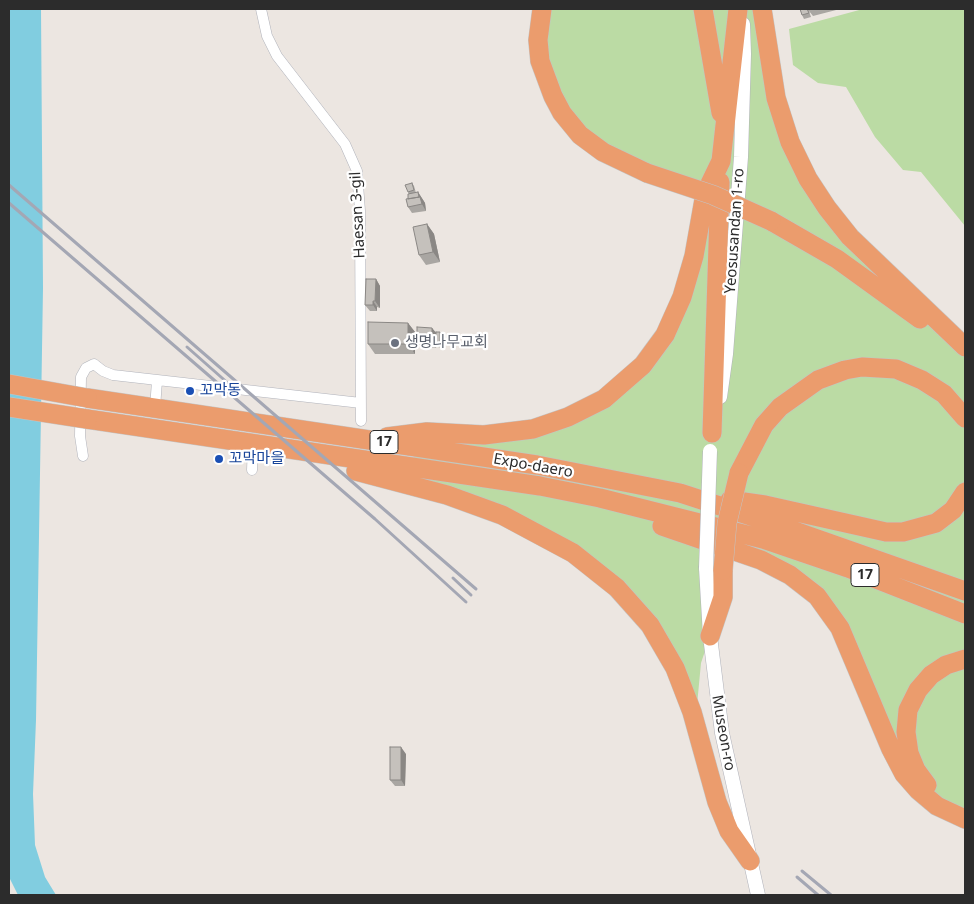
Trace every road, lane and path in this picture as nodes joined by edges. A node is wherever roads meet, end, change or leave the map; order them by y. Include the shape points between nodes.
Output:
1 (261, 9) edge
2 (542, 9) edge
3 (552, 9) edge
4 (703, 9) edge
5 (740, 9) edge
6 (762, 9) edge
7 (546, 78) junction
8 (724, 126) junction
9 (721, 161) junction
10 (965, 347) edge
11 (965, 352) edge
12 (896, 370) junction
13 (157, 380) junction
14 (9, 384) edge
15 (361, 403) junction
16 (965, 404) edge
17 (9, 407) edge
18 (155, 408) junction
19 (965, 418) edge
20 (361, 421) dead end
21 (368, 440) junction
22 (711, 442) junction
23 (253, 445) junction
24 (83, 456) dead end
25 (252, 470) dead end
26 (540, 486) junction
27 (965, 492) edge
28 (680, 493) junction
29 (714, 569) junction
30 (965, 591) edge
31 (965, 614) edge
32 (710, 636) joint
33 (965, 659) edge
34 (965, 811) edge
35 (965, 819) edge
36 (750, 861) junction
37 (758, 895) edge

1 - 15 street, Haesan 3-gil via 276,56 346,144 356,165 360,211
2 - 7 highway via 538,49
3 - 7 highway via 547,34
4 - 8 highway via 714,85
5 - 8 highway
5 - 22 street, Yeosusandan 1-ro via 744,54 740,167 726,354
6 - 10 highway via 782,120 812,186 855,242
7 - 11 highway, bridge via 557,105 580,135 614,158 771,221 837,259
8 - 9 highway
9 - 21 highway via 705,194 694,256 673,318 654,351 620,388 587,409 534,429 484,435 427,432
9 - 22 highway
12 - 16 highway via 912,371 925,377
12 - 19 highway via 922,380 944,394
12 - 29 highway, bridge via 862,367 845,370 818,380 780,407 764,425 739,473
13 - 15 street
13 - 18 street
13 - 24 street via 108,374 94,364 86,368 81,377
14 - 18 highway, Expo-daero / 17, bridge
15 - 20 street, Haesan 3-gil
17 - 23 highway, Expo-daero / 17, bridge
18 - 21 highway, Expo-daero / 17
21 - 28 highway, Expo-daero / 17 via 537,465
22 - 29 street, Yeosusandan 1-ro, bridge via 706,513
23 - 25 street
23 - 26 highway, Expo-daero / 17
23 - 36 highway via 420,486 463,500 502,515 553,541 600,572 640,612 668,654 692,712 720,810 734,839
26 - 31 highway, Expo-daero / 17 via 763,539
26 - 35 highway via 582,505 749,554 806,586 827,607 840,628 904,774 937,806
27 - 28 highway via 953,510 936,523 903,532 886,532 765,505
28 - 30 highway, Expo-daero / 17
29 - 32 highway via 723,597
32 - 36 street, Museon-ro via 724,749
33 - 34 highway via 946,665 924,682 910,705 906,732 912,761 923,780 930,789
36 - 37 street, Museon-ro

